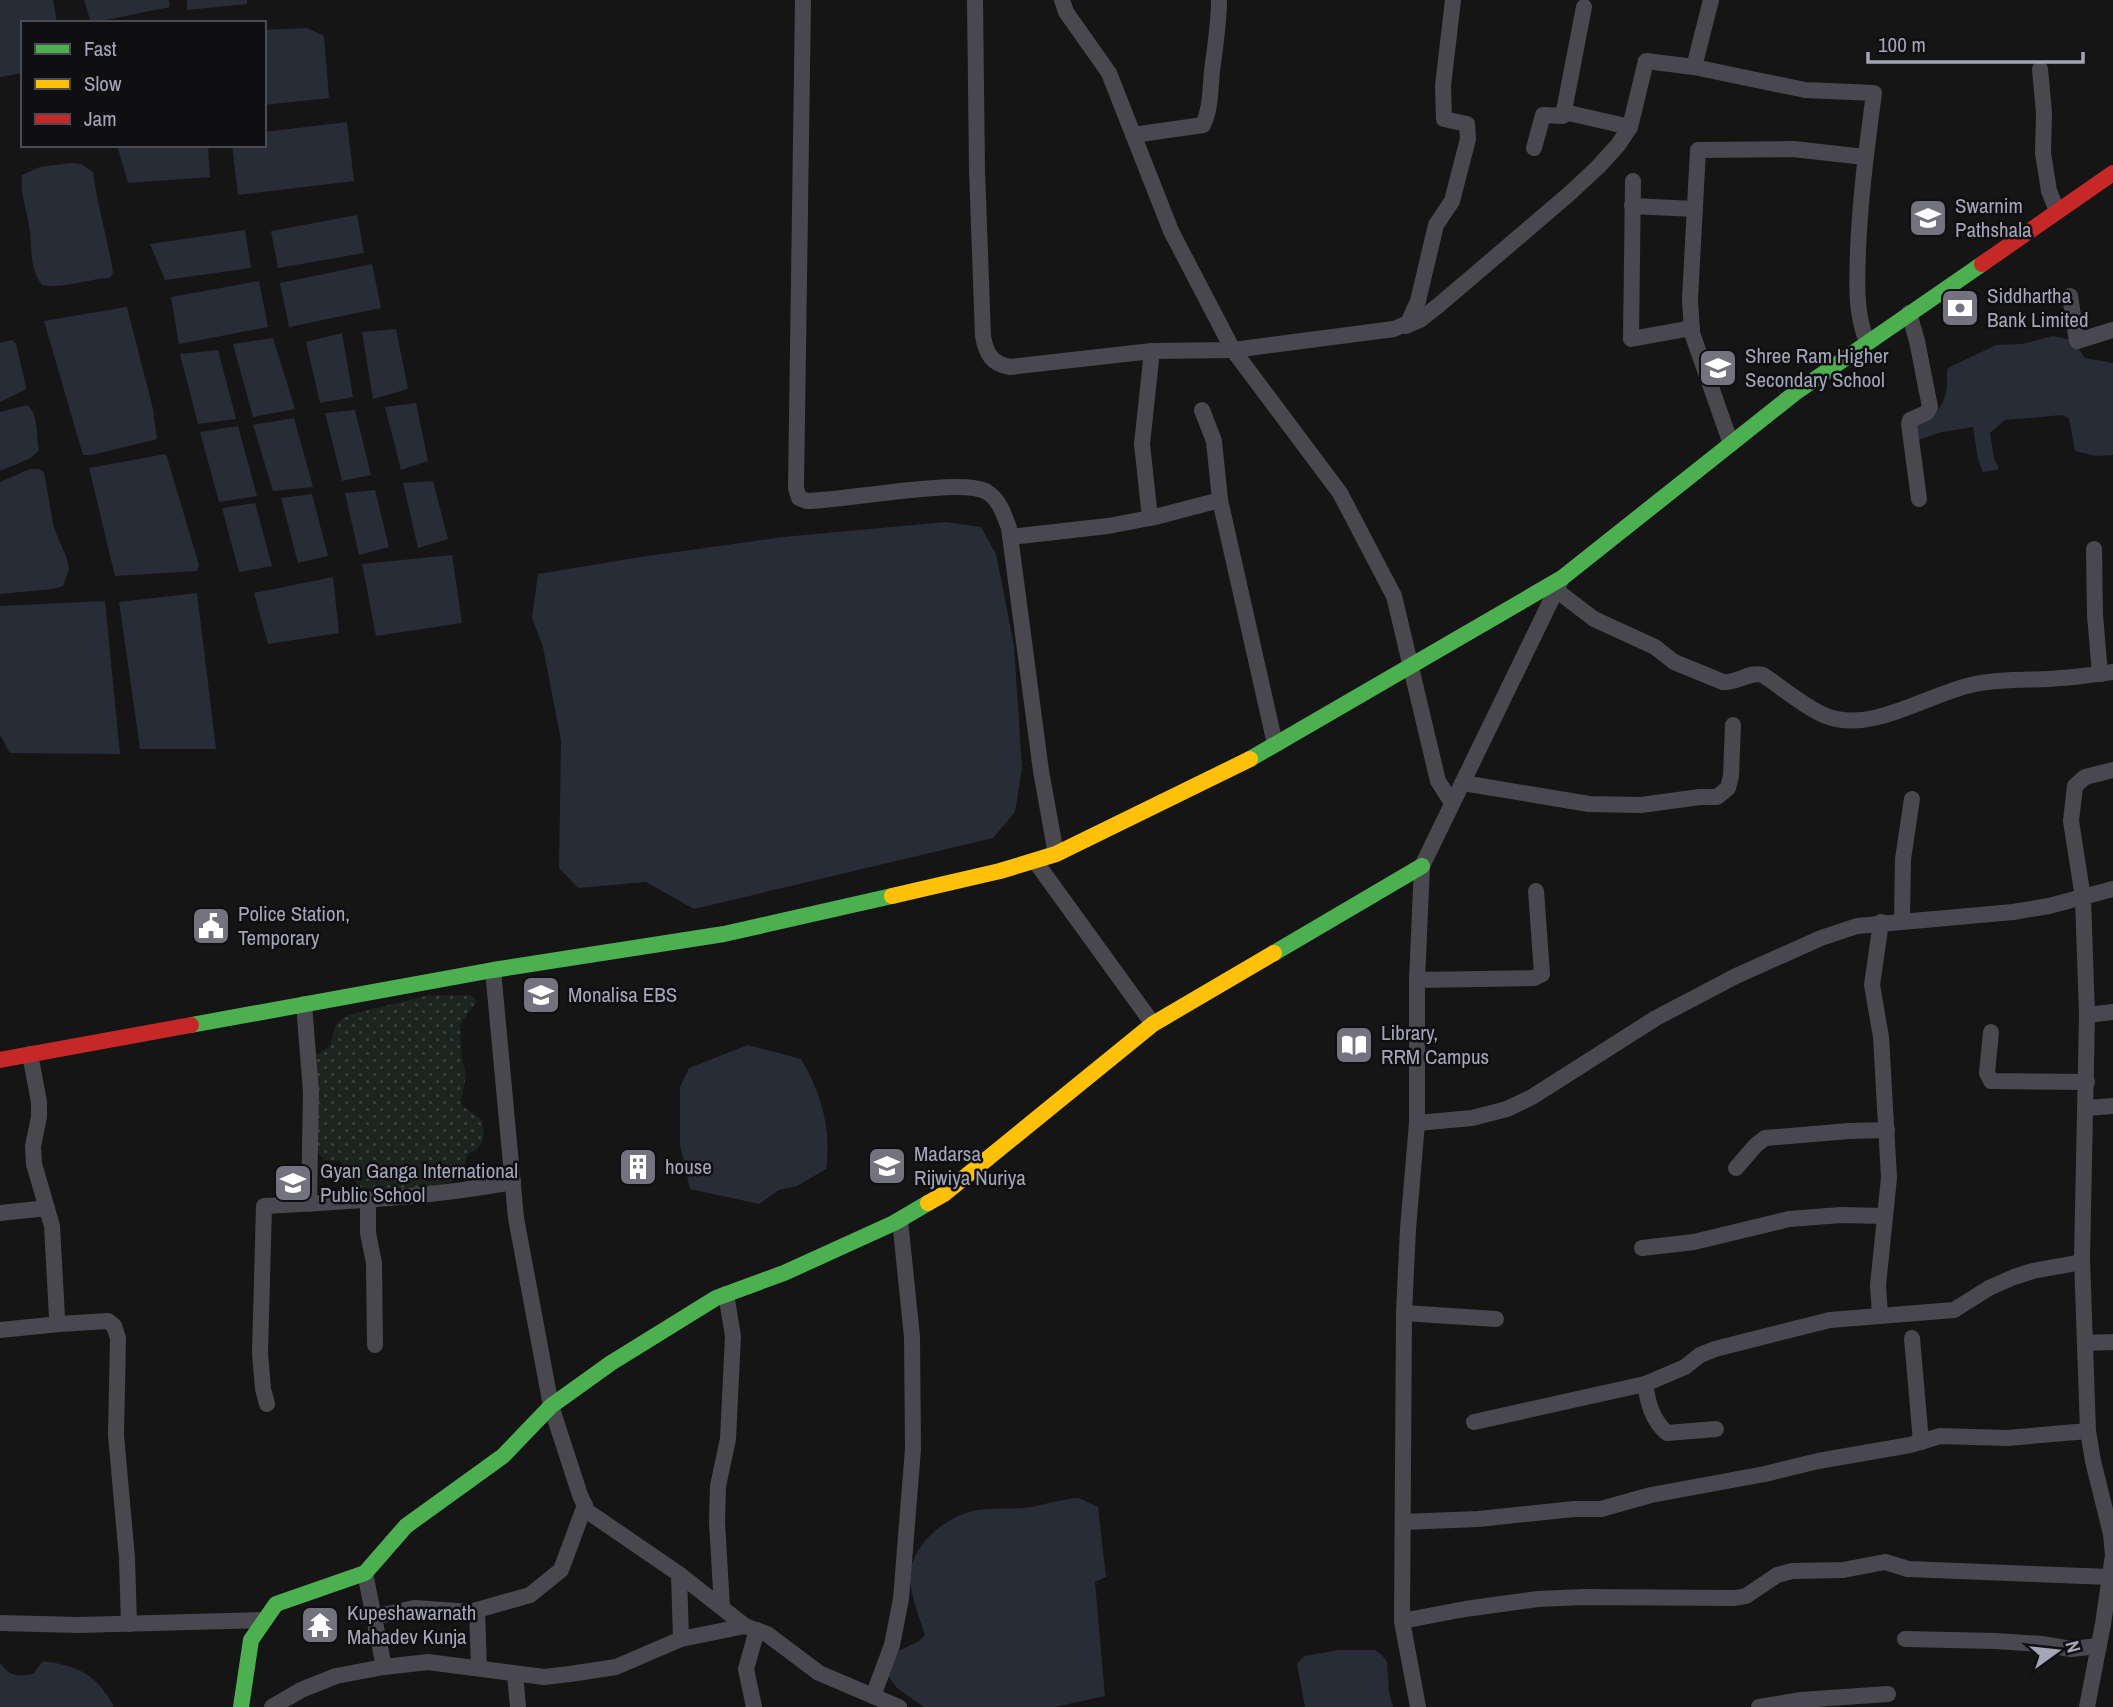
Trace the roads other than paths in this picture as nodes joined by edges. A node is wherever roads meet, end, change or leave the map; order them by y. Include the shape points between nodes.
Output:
1 (803, 0) edge
2 (975, 0) edge
3 (1062, 0) edge
4 (1219, 0) edge
5 (1453, 0) edge
6 (1711, 0) edge
7 (1584, 7) dead end
8 (1694, 67) junction
9 (2040, 69) dead end
10 (1564, 112) junction
11 (1630, 127) junction
12 (1133, 135) junction
13 (1534, 148) dead end
14 (1865, 157) junction
15 (2113, 173) edge
16 (1633, 181) dead end
17 (1632, 206) junction
18 (1695, 209) junction
19 (2057, 211) junction
20 (2070, 296) dead end
21 (1909, 313) junction
22 (1402, 327) junction
23 (1692, 328) junction
24 (2113, 330) edge
25 (1867, 342) junction
26 (1233, 350) junction
27 (1152, 351) junction
28 (1202, 410) dead end
29 (1731, 444) junction
30 (1919, 499) dead end
31 (1220, 500) junction
32 (1150, 518) junction
33 (1010, 537) junction
34 (2094, 549) dead end
35 (1559, 584) junction
36 (1411, 667) junction
37 (2107, 673) edge
38 (1734, 725) dead end
39 (1275, 744) junction
40 (2113, 770) edge
41 (1463, 783) junction
42 (1912, 799) dead end
43 (1452, 803) junction
44 (1056, 853) junction
45 (1035, 860) junction
46 (1422, 866) junction
47 (2113, 889) edge
48 (1536, 891) dead end
49 (2083, 898) junction
50 (1902, 920) junction
51 (1881, 922) junction
52 (493, 970) junction
53 (1417, 981) junction
54 (304, 1004) junction
55 (2113, 1012) edge
56 (2087, 1015) junction
57 (1153, 1024) junction
58 (1991, 1032) dead end
59 (30, 1054) junction
60 (0, 1060) edge
61 (2087, 1082) junction
62 (2113, 1107) edge
63 (2086, 1108) junction
64 (1418, 1123) junction
65 (1887, 1130) junction
66 (1737, 1168) dead end
67 (513, 1182) junction
68 (368, 1200) junction
69 (309, 1204) junction
70 (47, 1208) junction
71 (0, 1213) edge
72 (1885, 1216) junction
73 (900, 1220) junction
74 (1642, 1248) dead end
75 (2082, 1262) junction
76 (726, 1294) junction
77 (1404, 1313) junction
78 (1880, 1315) junction
79 (1496, 1319) dead end
80 (59, 1324) junction
81 (0, 1330) edge
82 (1912, 1338) dead end
83 (2113, 1342) edge
84 (2085, 1343) junction
85 (375, 1345) dead end
86 (1644, 1384) junction
87 (267, 1404) dead end
88 (551, 1406) junction
89 (1474, 1422) dead end
90 (1716, 1429) dead end
91 (2088, 1431) junction
92 (1921, 1442) junction
93 (2106, 1485) edge
94 (585, 1505) junction
95 (1405, 1521) junction
96 (2112, 1568) edge
97 (365, 1573) junction
98 (679, 1574) junction
99 (722, 1606) junction
100 (477, 1610) junction
101 (374, 1617) junction
102 (265, 1620) junction
103 (1402, 1621) junction
104 (0, 1623) edge
105 (129, 1624) junction
106 (751, 1628) junction
107 (681, 1639) junction
108 (1905, 1639) dead end
109 (2104, 1641) edge
110 (384, 1667) junction
111 (479, 1668) junction
112 (515, 1674) junction
113 (1888, 1694) dead end
114 (873, 1696) junction
115 (1801, 1703) edge
116 (241, 1707) edge
117 (272, 1707) edge
118 (518, 1707) edge
119 (754, 1707) edge
120 (899, 1707) edge
121 (1418, 1707) edge
122 (1759, 1707) edge
123 (2087, 1707) edge

1 - 33 street via 799,498 818,501 955,486 981,489 997,501
2 - 27 street via 985,349 999,365 1010,367
3 - 12 street via 1109,73
4 - 12 street via 1209,111 1203,125
5 - 22 street via 1444,119 1467,124 1468,139 1452,201 1436,225 1414,315
6 - 8 street
7 - 10 street
8 - 11 street via 1646,61
8 - 14 street via 1805,90 1874,93
9 - 19 street via 2043,153
10 - 11 street
10 - 13 street via 1563,116 1543,115
11 - 22 street via 1569,194 1420,320
12 - 26 street via 1171,231
14 - 18 street via 1793,149 1698,149
14 - 25 street via 1857,301
15 - 19 main road
16 - 17 street
17 - 18 street
17 - 23 street via 1631,339
18 - 23 street
19 - 21 main road
20 - 24 street via 2077,341
21 - 25 main road
21 - 30 street via 1930,407 1909,424
22 - 26 street
23 - 29 street
25 - 29 main road
26 - 27 street
26 - 36 street via 1340,493 1394,596
27 - 32 street via 1142,444
28 - 31 street via 1214,440
29 - 35 main road
31 - 32 street
31 - 39 street
32 - 33 street
33 - 44 street
34 - 37 street via 2095,615
35 - 36 main road
35 - 37 street via 1594,619 1654,647 1674,662 1723,682 1763,675 1816,711 1839,719 1862,720 1986,682
35 - 41 street
36 - 39 main road
36 - 43 street via 1438,781
38 - 41 street via 1731,776 1728,788 1717,797 1641,805 1588,804
39 - 44 main road
40 - 49 street via 2085,777 2075,786 2071,821
41 - 43 street
42 - 50 street via 1903,859
43 - 46 street
44 - 45 main road
45 - 52 main road via 724,934
45 - 57 street
46 - 53 street
46 - 57 main road
47 - 49 street
48 - 53 street via 1542,974 1534,978
49 - 50 street via 2013,912
49 - 56 street
50 - 51 street
51 - 64 street via 1821,938 1736,976 1656,1018 1507,1109
51 - 65 street via 1872,985 1881,1037
52 - 54 main road
52 - 67 street
53 - 64 street
54 - 59 main road
54 - 69 street via 311,1092
55 - 56 street
56 - 61 street
57 - 73 main road via 944,1194
58 - 61 street via 1987,1073 1991,1081
59 - 60 main road
59 - 70 street via 39,1102 34,1164
61 - 63 street
62 - 63 street
63 - 75 street
64 - 77 street
65 - 66 street via 1765,1138
65 - 72 street
67 - 68 street
67 - 88 street
68 - 69 street
68 - 85 street
69 - 87 street via 264,1206 260,1353
70 - 71 street
70 - 80 street
72 - 74 street via 1789,1219 1693,1242
72 - 78 street via 1878,1285
73 - 76 main road
73 - 114 street via 912,1337 913,1449 901,1599 892,1645
75 - 78 street via 2014,1277 1954,1310
75 - 84 street
76 - 88 main road via 611,1363
76 - 99 street via 733,1336 728,1439 717,1522
77 - 79 street
77 - 95 street
78 - 86 street via 1830,1320 1725,1346
80 - 81 street
80 - 105 street via 108,1321 118,1338 116,1435 128,1558
82 - 92 street
83 - 84 street
84 - 91 street
86 - 89 street
86 - 90 street via 1656,1422 1667,1433
88 - 94 street
88 - 97 main road via 503,1457 406,1526
91 - 92 street via 2007,1438 1940,1436
91 - 93 street
92 - 95 street via 1601,1509
93 - 96 street
94 - 98 street via 587,1511
94 - 100 street via 561,1570 530,1595
95 - 103 street
96 - 103 street via 1908,1569 1885,1562 1843,1570 1792,1571 1735,1598 1538,1599
96 - 109 street
97 - 101 street
97 - 102 main road via 276,1604
98 - 99 street
98 - 107 street
99 - 106 street
100 - 101 street via 414,1608
100 - 111 street
101 - 110 street
102 - 105 street
102 - 116 main road via 251,1640
103 - 121 street
104 - 105 street
106 - 107 street
106 - 114 street via 767,1634 819,1673
106 - 119 street via 746,1669
107 - 112 street via 616,1667 544,1677
108 - 109 street via 2071,1649
109 - 123 street
110 - 111 street via 428,1662
110 - 117 street via 336,1676
111 - 112 street
112 - 118 street
113 - 115 street
114 - 120 street
115 - 122 street

